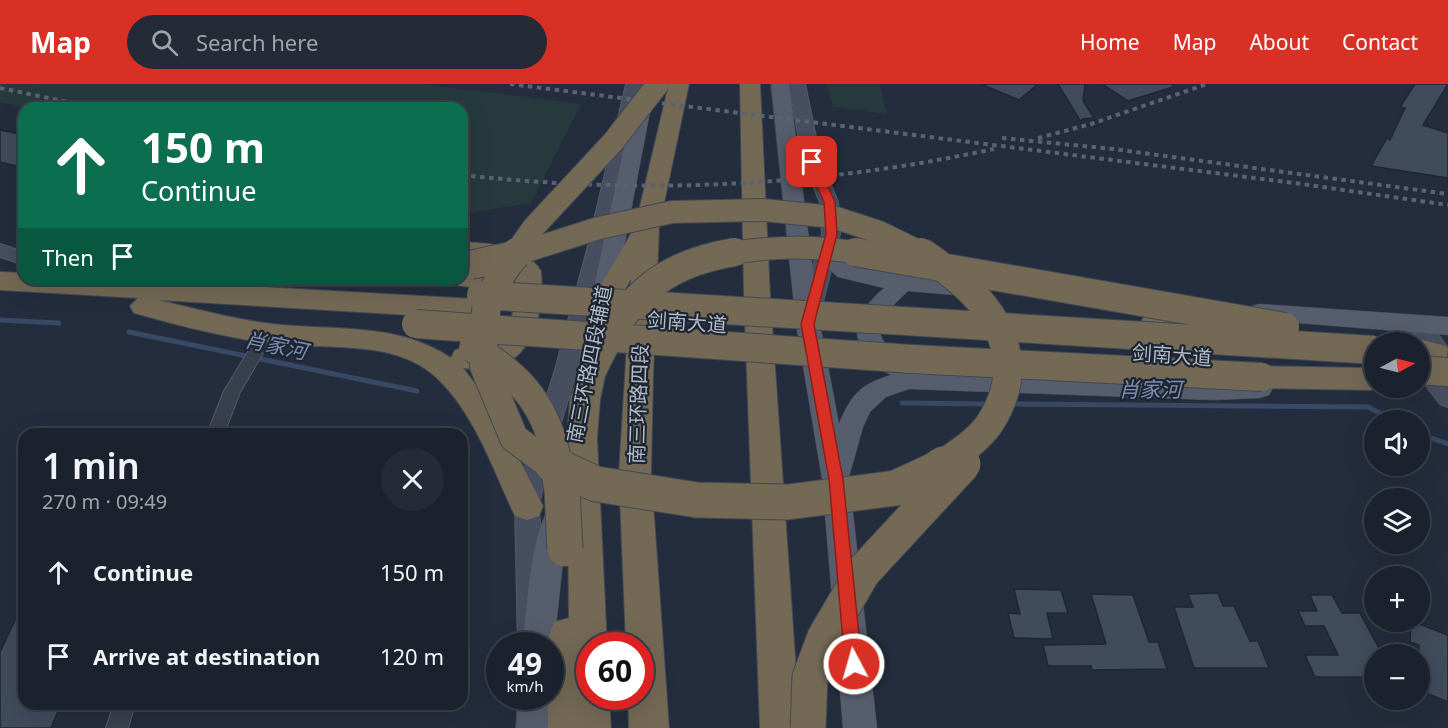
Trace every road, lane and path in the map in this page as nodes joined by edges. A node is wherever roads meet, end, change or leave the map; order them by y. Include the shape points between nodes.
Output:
1 (634, 84) edge
2 (647, 84) edge
3 (658, 84) edge
4 (679, 84) edge
5 (750, 84) edge
6 (766, 84) edge
7 (780, 84) edge
8 (797, 84) edge
9 (609, 219) junction
10 (647, 227) junction
11 (0, 250) edge
12 (827, 258) junction
13 (18, 263) edge
14 (0, 266) edge
15 (18, 269) edge
16 (18, 274) edge
17 (470, 274) edge
18 (18, 275) edge
19 (0, 281) edge
20 (903, 283) junction
21 (93, 285) edge
22 (159, 285) edge
23 (0, 286) edge
24 (102, 287) junction
25 (144, 306) junction
26 (600, 310) junction
27 (1256, 312) junction
28 (808, 324) junction
29 (1448, 326) edge
30 (430, 330) junction
31 (262, 341) junction
32 (1364, 341) edge
33 (395, 343) junction
34 (1364, 349) edge
35 (1431, 363) edge
36 (1364, 374) edge
37 (1364, 375) edge
38 (1364, 376) edge
39 (908, 379) junction
40 (990, 423) junction
41 (217, 428) edge
42 (765, 438) junction
43 (836, 479) junction
44 (527, 506) junction
45 (531, 632) edge
46 (540, 632) edge
47 (123, 710) edge
48 (534, 710) edge
49 (117, 728) edge
50 (533, 728) edge
51 (568, 728) edge
52 (591, 728) edge
53 (650, 728) edge
54 (780, 728) edge
55 (808, 728) edge
56 (860, 728) edge

1 - 9 main road
2 - 9 main road, 南三环路四段辅道
3 - 40 highway, bridge via 613,142 533,228 487,303 484,366 514,438 542,459 596,484 697,500 788,502 897,488 935,471
4 - 10 highway, 南三环路四段
5 - 42 highway
6 - 42 highway via 776,320
7 - 28 main road
8 - 12 main road via 812,162 830,202
9 - 17 highway via 583,226
9 - 26 main road, 南三环路四段辅道
9 - 44 main road
10 - 26 highway
10 - 53 highway, 南三环路四段 via 635,473
11 - 13 main road
12 - 20 main road via 846,272
12 - 28 main road
14 - 15 highway, 剑南大道
16 - 19 highway, 剑南大道
17 - 27 highway, bridge via 1156,320
17 - 33 highway via 505,254 528,271 530,291 520,335 510,348 486,360 473,360 425,346
17 - 34 highway, 剑南大道, bridge
17 - 36 highway, 剑南大道, bridge
17 - 40 highway, bridge via 507,257 599,228 672,212 763,210 833,217 879,232 926,255 972,290 992,314 1003,337 1007,386
18 - 23 main road
20 - 27 main road
20 - 39 main road via 874,311 868,330 872,343
21 - 24 highway, 剑南大道
22 - 24 highway, 剑南大道
24 - 25 highway via 119,299
25 - 30 highway
25 - 31 highway
26 - 46 main road, 南三环路四段辅道 via 548,562
27 - 35 main road via 1395,322
28 - 43 main road
29 - 35 main road
30 - 37 highway, bridge via 1262,377
30 - 51 highway, bridge via 482,351 516,378 540,408 555,447 565,533
31 - 33 highway
31 - 41 street via 232,391
32 - 52 highway, bridge via 824,247 738,250 703,258 661,279 635,300 614,326 592,371 585,400 582,438
33 - 44 highway via 446,369 470,396
38 - 39 main road via 1286,388 1214,390
39 - 43 main road via 875,391 859,408
40 - 55 highway, bridge via 970,456 894,536 858,582 825,637 810,677
42 - 54 highway
43 - 56 main road
44 - 45 main road
47 - 49 street
48 - 50 main road

